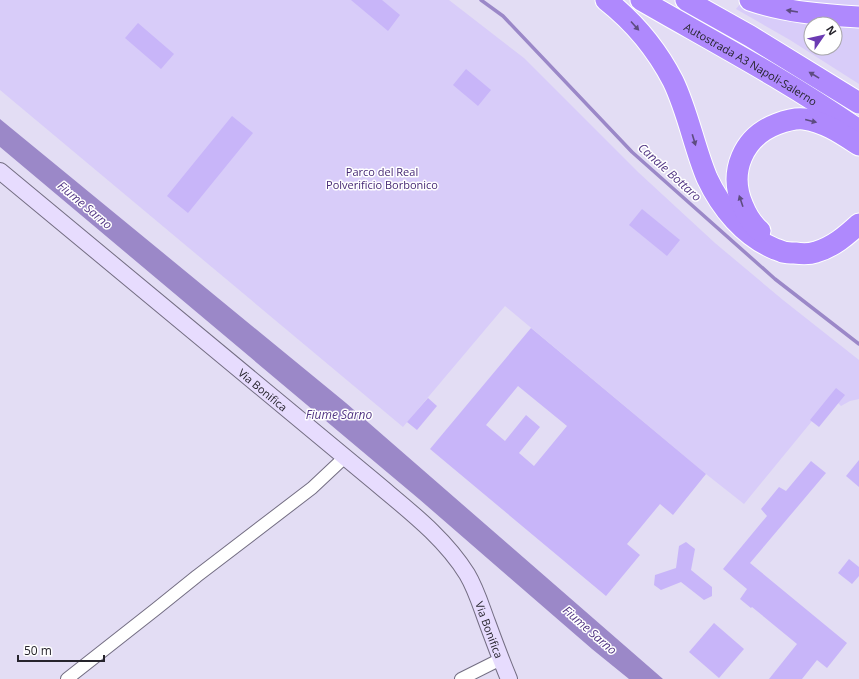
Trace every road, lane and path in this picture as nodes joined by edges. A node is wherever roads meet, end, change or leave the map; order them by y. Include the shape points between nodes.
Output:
1 (606, 0) edge
2 (641, 0) edge
3 (686, 0) edge
4 (750, 0) edge
5 (859, 17) edge
6 (859, 103) edge
7 (859, 131) edge
8 (859, 145) edge
9 (0, 172) edge
10 (859, 210) edge
11 (859, 224) edge
12 (345, 457) junction
13 (501, 659) junction
14 (67, 679) edge
15 (461, 679) edge
16 (508, 679) edge

1 -> 11 highway via 628,19 660,59 680,98 701,162 714,192 734,219 748,232 783,252 802,254 828,248
2 - 7 highway, Autostrada A3 Napoli-Salerno via 740,56
6 -> 3 highway, Autostrada A3 Napoli-Salerno
5 -> 4 highway via 790,11
10 -> 8 highway via 838,232 816,243 783,243 768,237 755,227 739,198 736,181 740,161 755,137 769,127 786,120 803,119 819,123
9 - 12 main road, Via Bonifica
12 - 13 main road, Via Bonifica via 444,543 467,576 478,598
12 - 14 street via 312,488
13 - 15 street
13 - 16 main road, Via Bonifica

